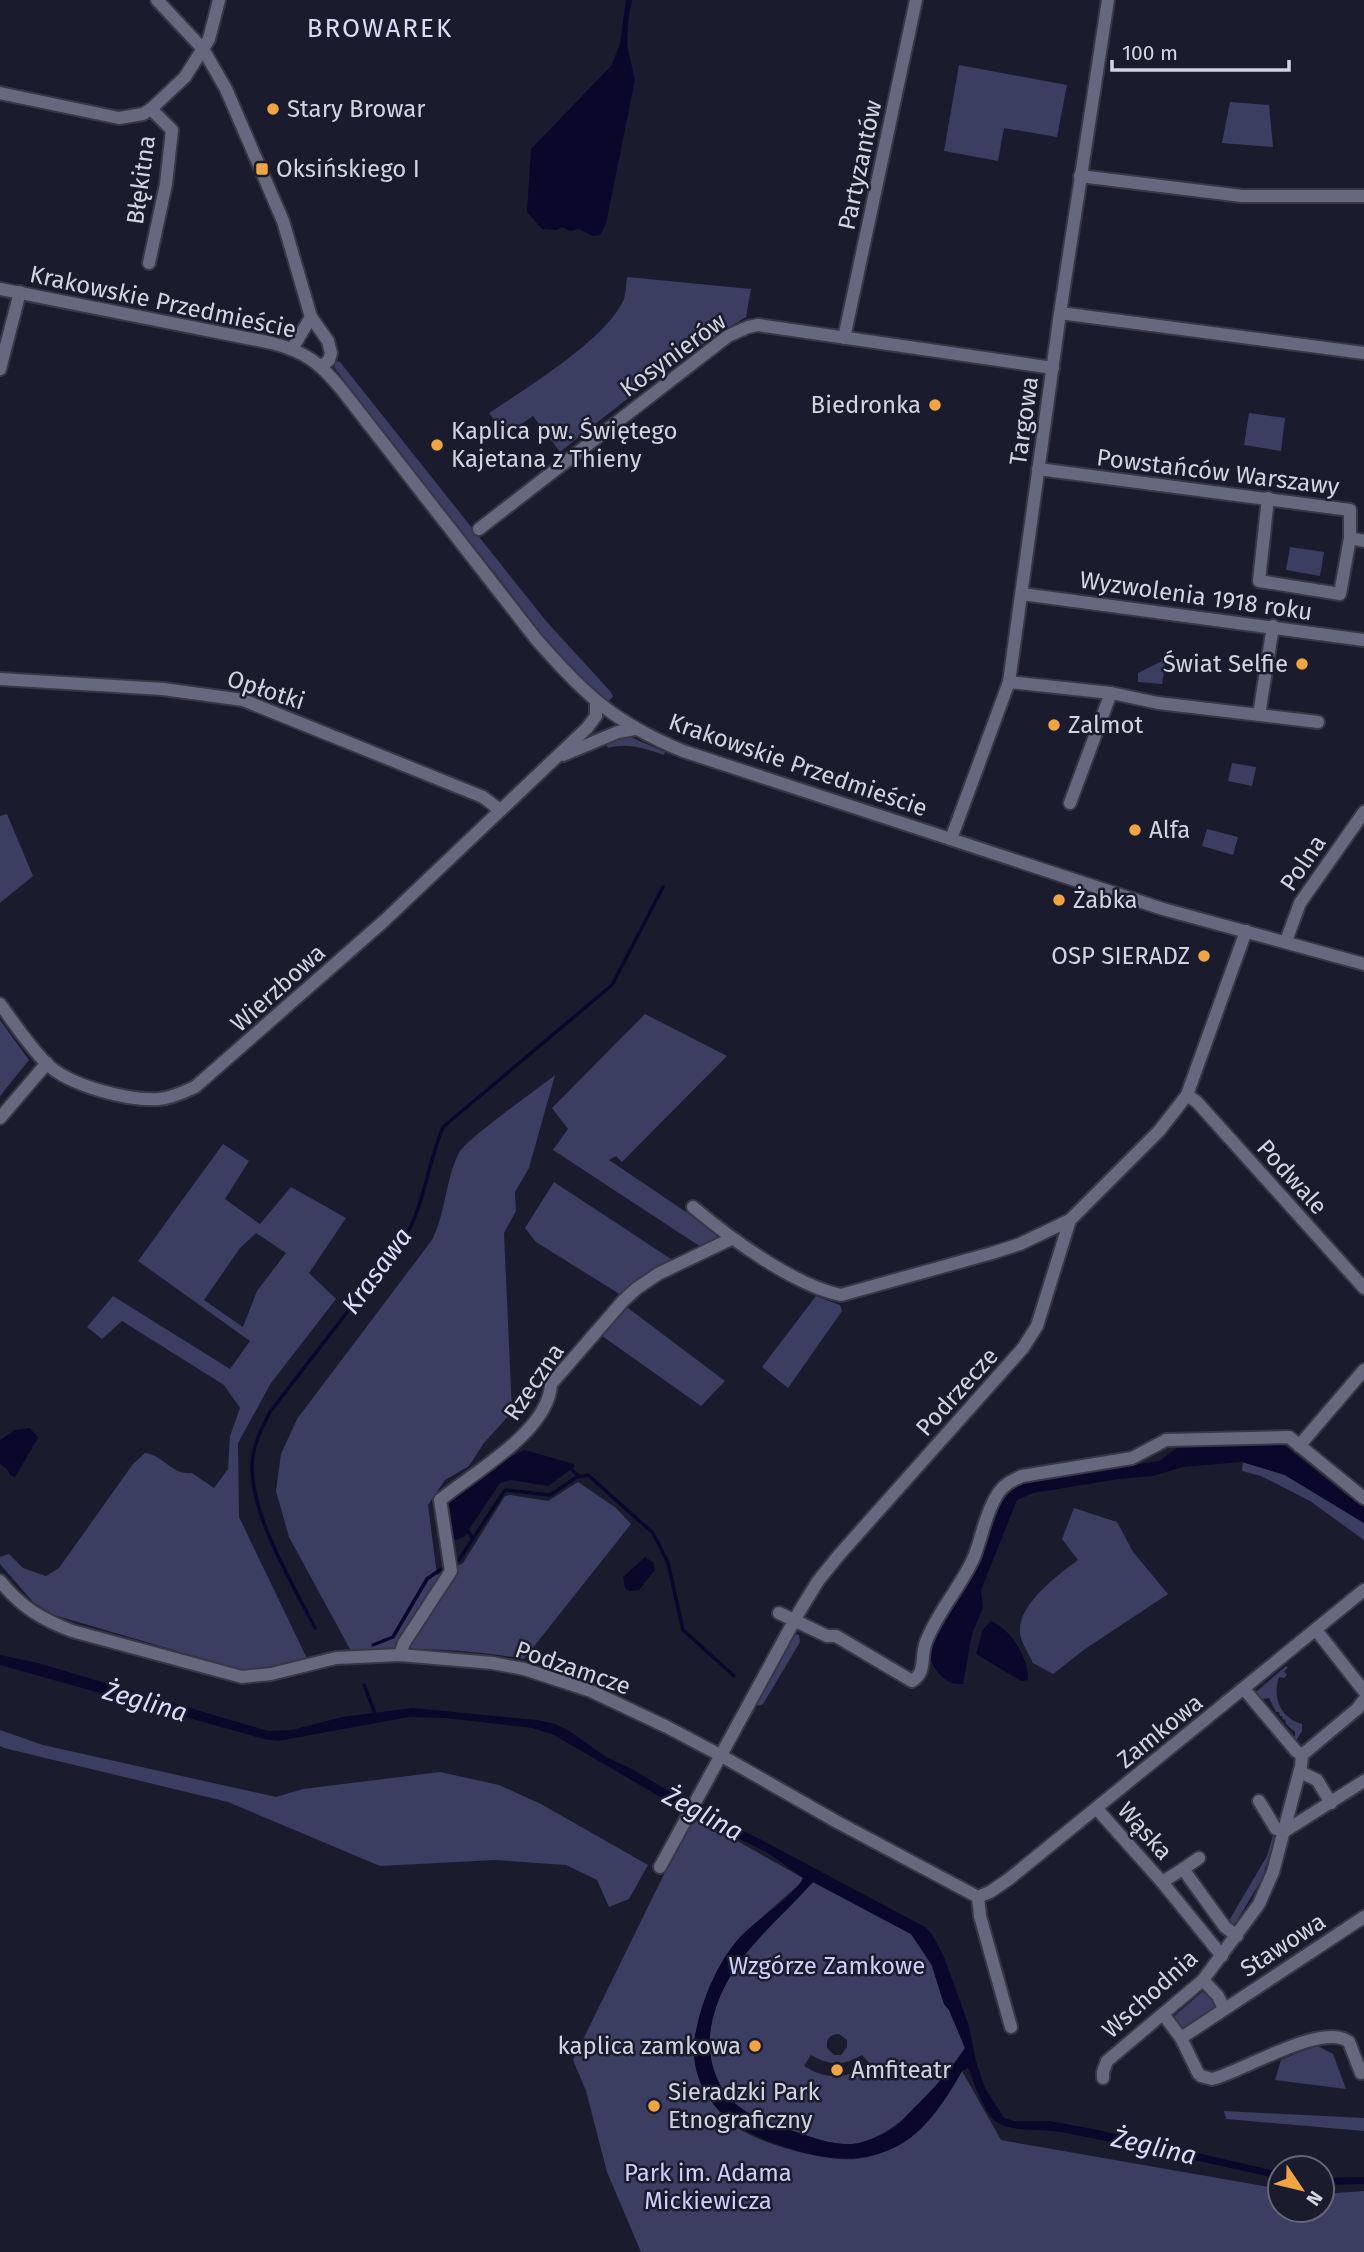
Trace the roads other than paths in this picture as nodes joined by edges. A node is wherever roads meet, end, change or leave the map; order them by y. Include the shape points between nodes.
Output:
1 (157, 0) edge
2 (219, 0) edge
3 (916, 0) edge
4 (1108, 0) edge
5 (203, 49) junction
6 (0, 93) edge
7 (151, 109) junction
8 (1080, 176) junction
9 (1364, 196) edge
10 (149, 263) dead end
11 (0, 289) edge
12 (20, 292) junction
13 (1060, 313) junction
14 (311, 317) junction
15 (844, 338) junction
16 (292, 349) junction
17 (1364, 354) edge
18 (322, 366) junction
19 (1053, 368) junction
20 (0, 369) edge
21 (1038, 469) junction
22 (1268, 498) junction
23 (479, 529) dead end
24 (1350, 538) junction
25 (1364, 541) edge
26 (1022, 594) junction
27 (1273, 626) junction
28 (1364, 640) edge
29 (0, 679) edge
30 (1009, 682) junction
31 (1111, 692) junction
32 (596, 702) junction
33 (1259, 715) junction
34 (1318, 722) dead end
35 (635, 729) junction
36 (556, 757) junction
37 (1070, 803) dead end
38 (500, 810) junction
39 (1364, 812) edge
40 (951, 839) junction
41 (1246, 931) junction
42 (1286, 941) junction
43 (1364, 964) edge
44 (0, 1004) edge
45 (47, 1063) junction
46 (1187, 1095) junction
47 (0, 1118) edge
48 (693, 1207) dead end
49 (1070, 1220) junction
50 (731, 1239) junction
51 (1364, 1288) edge
52 (1364, 1370) edge
53 (1299, 1446) junction
54 (1364, 1498) edge
55 (0, 1581) edge
56 (1364, 1590) edge
57 (779, 1613) dead end
58 (794, 1621) junction
59 (1316, 1630) junction
60 (400, 1655) junction
61 (1244, 1689) junction
62 (1364, 1691) edge
63 (1364, 1700) edge
64 (720, 1755) junction
65 (1302, 1755) junction
66 (1300, 1772) junction
67 (1364, 1781) edge
68 (1258, 1801) dead end
69 (1331, 1803) junction
70 (1097, 1809) junction
71 (1284, 1830) junction
72 (1199, 1858) dead end
73 (660, 1867) dead end
74 (1183, 1869) junction
75 (1162, 1882) junction
76 (978, 1897) junction
77 (1364, 1917) edge
78 (1237, 1936) junction
79 (1222, 1956) junction
80 (1203, 1980) junction
81 (1224, 2009) junction
82 (1163, 2014) junction
83 (1010, 2027) dead end
84 (1181, 2038) junction
85 (1361, 2073) dead end
86 (1103, 2078) dead end

1 - 5 street
2 - 5 street
3 - 15 street, Partyzantów
4 - 8 street, Targowa
5 - 7 street via 185,77
5 - 14 street via 223,82 271,190
6 - 7 street via 119,118
7 - 10 street, Błękitna via 172,130
8 - 9 street via 1242,196
8 - 13 street, Targowa
11 - 12 street, Krakowskie Przedmieście
12 - 16 street, Krakowskie Przedmieście
12 - 20 street
13 - 17 street
13 - 19 street, Targowa
14 - 16 street
14 - 18 street via 331,353
15 - 19 street, Kosynierów
15 - 23 street, Kosynierów via 758,326 738,330
16 - 18 street, Krakowskie Przedmieście
18 - 32 street, Krakowskie Przedmieście via 536,639
19 - 21 street, Targowa
21 - 22 street, Powstańców Warszawy
21 - 26 street, Targowa
22 - 24 street, Powstańców Warszawy via 1350,510
22 - 24 street via 1259,581 1340,594
24 - 25 street
26 - 27 street, Wyzwolenia 1918 roku
26 - 30 street, Targowa
27 - 28 street, Wyzwolenia 1918 roku
27 - 33 street
29 - 38 street, Opłotki via 243,700 483,797
30 - 31 street
30 - 40 street, Targowa
31 - 33 street via 1158,703
31 - 37 street
32 - 35 street, Krakowskie Przedmieście
32 - 36 street, Wierzbowa via 593,722
33 - 34 street
35 - 36 street, Wierzbowa
35 - 40 street, Krakowskie Przedmieście via 683,751
36 - 38 street, Wierzbowa
38 - 45 street, Wierzbowa via 374,930 195,1087 177,1096 139,1098 70,1079
39 - 42 street, Polna via 1300,903
40 - 41 street, Krakowskie Przedmieście via 1163,909
41 - 42 street, Krakowskie Przedmieście
41 - 46 street, Podrzecze
42 - 43 street, Krakowskie Przedmieście
44 - 45 street, Wierzbowa
45 - 47 street
46 - 49 street, Podrzecze via 1145,1146
46 - 51 street, Podwale
48 - 50 street
49 - 50 street via 1020,1244 841,1296 809,1284
49 - 58 street, Podrzecze via 1037,1325 1023,1348 839,1555
50 - 60 street, Rzeczna via 658,1274 623,1301 551,1384 551,1398 518,1442 440,1500 451,1571
52 - 53 street
53 - 54 street
53 - 58 street via 1289,1437 1273,1436 1167,1440 1132,1458 1022,1476 1007,1483 991,1507 974,1558 925,1644 919,1677 912,1681 836,1636
55 - 60 street, Podzamcze via 45,1620 72,1631 242,1677 336,1658
56 - 59 street, Zamkowa
57 - 58 street
58 - 64 street, Podrzecze
59 - 61 street, Zamkowa
59 - 62 street
60 - 64 street, Podzamcze via 524,1669 591,1691
61 - 65 street
61 - 70 street, Zamkowa
63 - 65 street
64 - 73 street, Podrzecze
64 - 76 street, Podzamcze
65 - 66 street, Wschodnia
66 - 69 street via 1317,1780
66 - 71 street, Wschodnia
67 - 69 street
68 - 71 street via 1276,1829
69 - 71 street
70 - 75 street, Wąska
70 - 76 street, Zamkowa via 1009,1879
71 - 78 street, Wschodnia via 1265,1891
72 - 74 street
74 - 75 street, Wąska
74 - 78 street, Wąska via 1225,1927
75 - 79 street, Wąska
76 - 83 street
77 - 81 street, Stawowa
78 - 79 street, Wschodnia
79 - 80 street, Wschodnia
80 - 81 street, Stawowa
80 - 82 street, Wschodnia
81 - 84 street, Stawowa
82 - 84 street
82 - 86 street, Wschodnia via 1107,2061
84 - 85 street via 1198,2073 1212,2079 1306,2040 1339,2038 1349,2042

